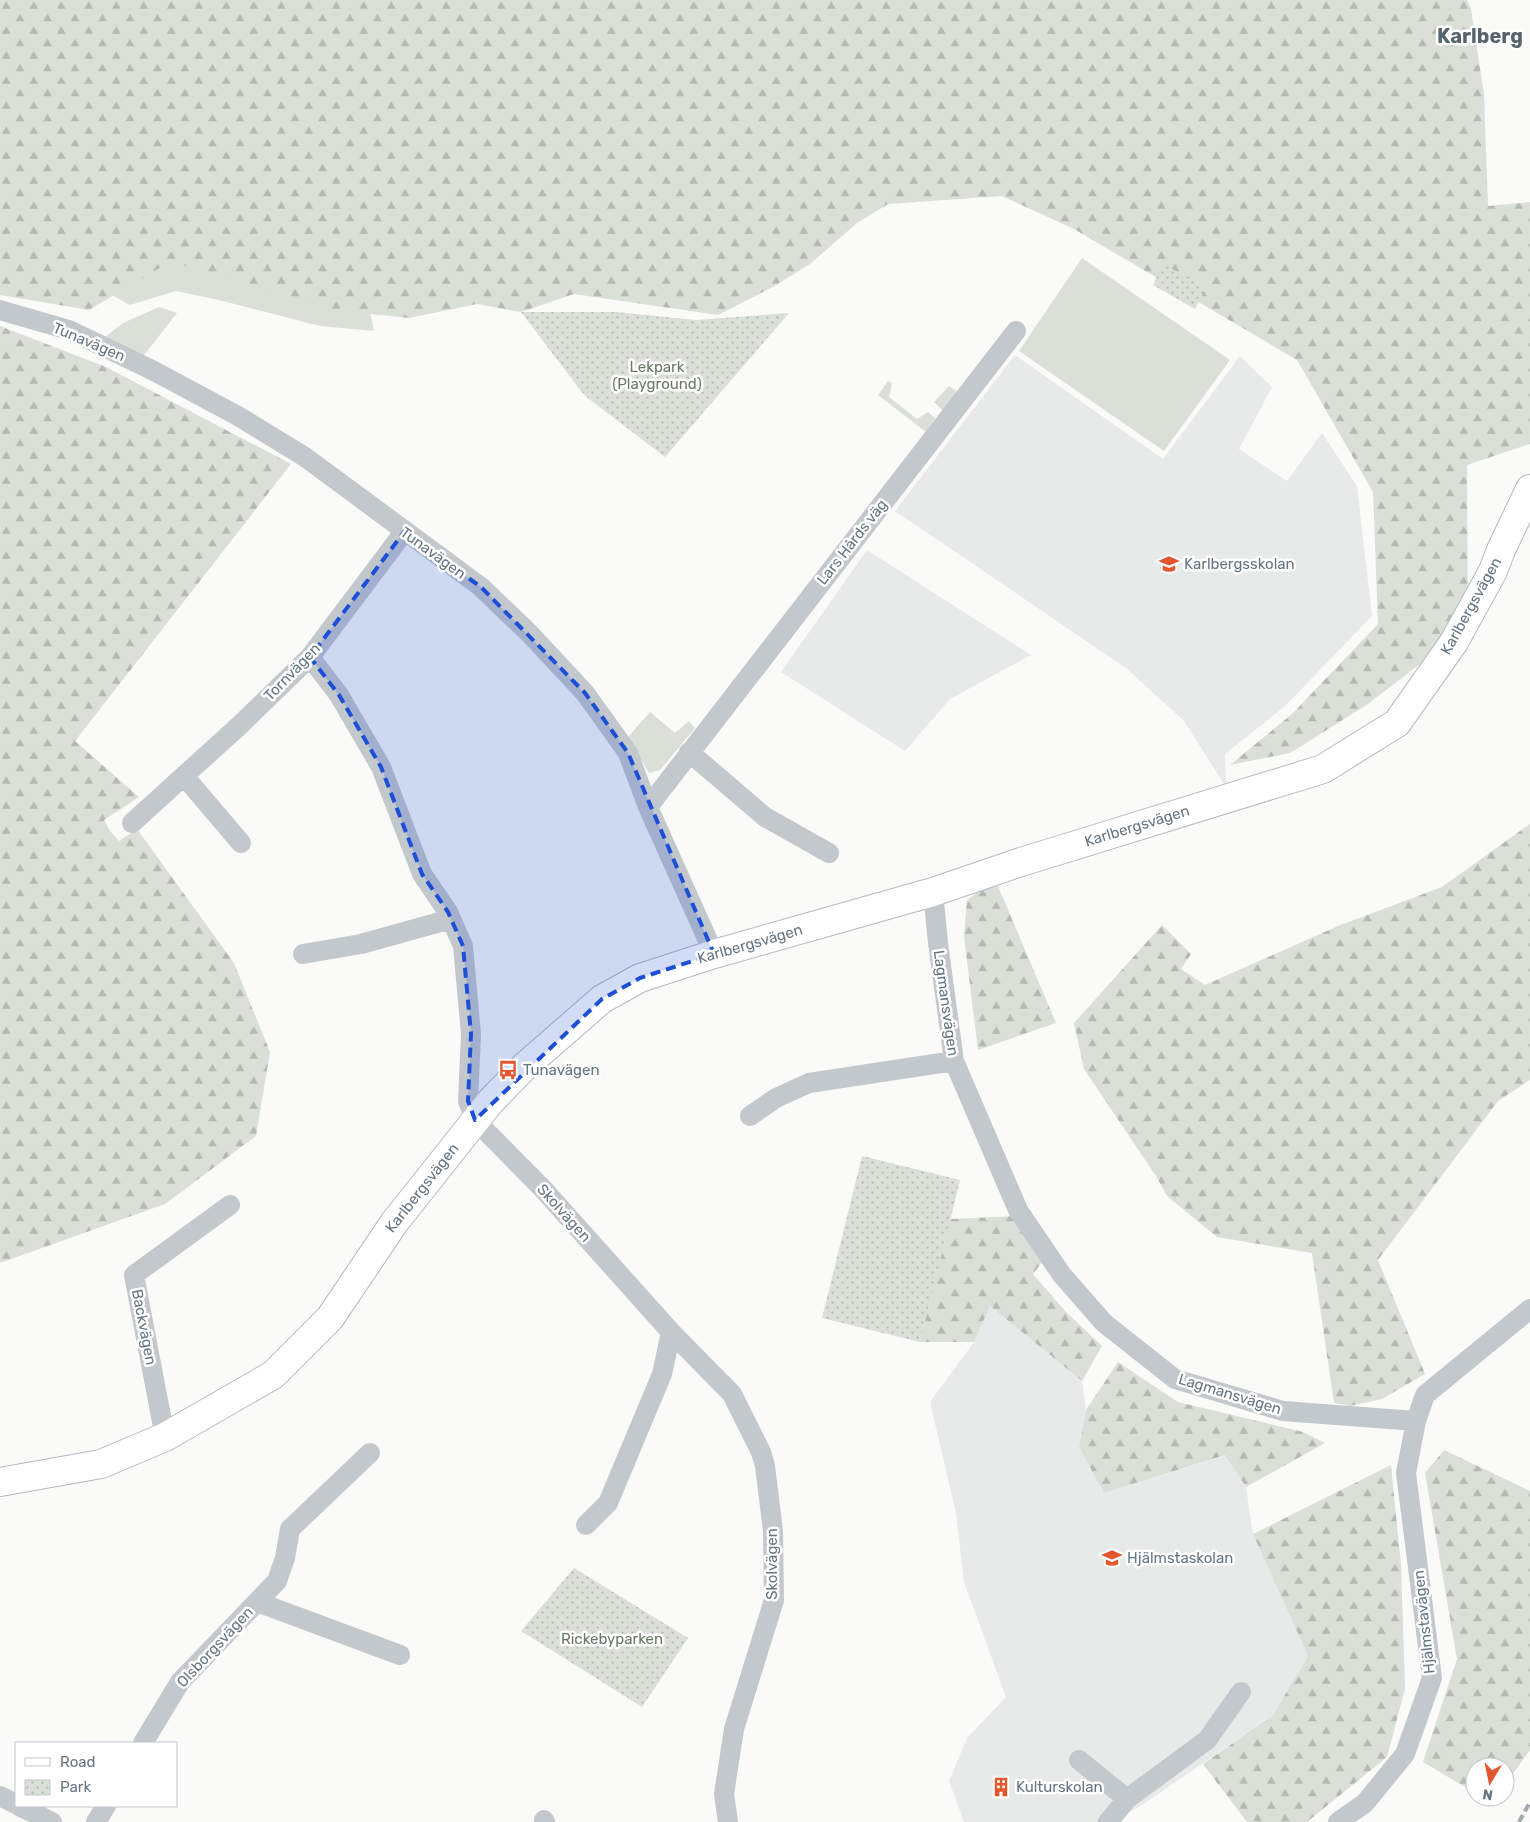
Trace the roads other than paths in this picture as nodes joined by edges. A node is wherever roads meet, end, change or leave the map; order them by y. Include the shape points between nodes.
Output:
1 (0, 310) edge
2 (1016, 331) dead end
3 (1530, 489) edge
4 (404, 532) junction
5 (310, 657) junction
6 (689, 752) junction
7 (184, 776) junction
8 (648, 807) junction
9 (132, 823) dead end
10 (242, 843) dead end
11 (829, 853) dead end
12 (933, 892) junction
13 (451, 919) junction
14 (303, 954) dead end
15 (714, 954) junction
16 (954, 1061) junction
17 (750, 1116) dead end
18 (475, 1120) junction
19 (230, 1205) dead end
20 (1530, 1308) edge
21 (671, 1332) junction
22 (1416, 1421) junction
23 (165, 1437) junction
24 (370, 1452) dead end
25 (0, 1482) edge
26 (586, 1525) dead end
27 (256, 1602) junction
28 (400, 1655) dead end
29 (1241, 1692) dead end
30 (144, 1742) edge
31 (1079, 1760) dead end
32 (0, 1796) edge
33 (1127, 1798) junction
34 (15, 1804) edge
35 (22, 1807) edge
36 (105, 1807) edge
37 (52, 1822) edge
38 (96, 1822) edge
39 (728, 1822) edge
40 (1108, 1822) edge
41 (1338, 1822) edge

1 - 4 street, Tunavägen via 70,330 238,416 305,457
2 - 6 street, Lars Hårds väg
3 - 12 street, Karlbergsvägen via 1493,571 1454,642 1397,723 1323,769
4 - 5 street, Tornvägen
4 - 8 street, Tunavägen via 481,587 585,693 628,753
5 - 7 street, Tornvägen
5 - 13 street via 339,695 381,767 422,874
6 - 8 street, Lars Hårds väg
6 - 11 street via 765,817
7 - 9 street, Tornvägen
7 - 10 street
8 - 15 street, Tunavägen
12 - 15 street, Karlbergsvägen
12 - 16 street, Lagmansvägen
13 - 14 street via 361,944
13 - 18 street via 463,946 471,1034 468,1101
15 - 18 street, Karlbergsvägen via 640,978 602,998 524,1067
16 - 17 street via 809,1083 776,1098
16 - 22 street, Lagmansvägen via 1018,1210 1062,1275 1104,1323 1132,1345 1176,1379 1283,1411
18 - 21 street, Skolvägen via 543,1189
18 - 23 street, Karlbergsvägen via 394,1223 330,1318 273,1375
19 - 23 street, Backvägen via 134,1275
20 - 22 street via 1425,1395
21 - 26 street via 662,1374 608,1503
21 - 39 street, Skolvägen via 732,1394 761,1452 773,1531 774,1600 734,1729 724,1794
22 - 41 street, Hjälmstavägen via 1406,1473 1432,1678 1405,1754 1365,1803
23 - 25 street, Karlbergsvägen via 101,1464
24 - 27 street, Olsborgsvägen via 290,1529 277,1580
27 - 28 street, Olsborgsvägen
27 - 30 street, Olsborgsvägen via 180,1682
29 - 33 street via 1208,1740
31 - 33 street
32 - 34 street
33 - 40 street
35 - 37 street
36 - 38 street

